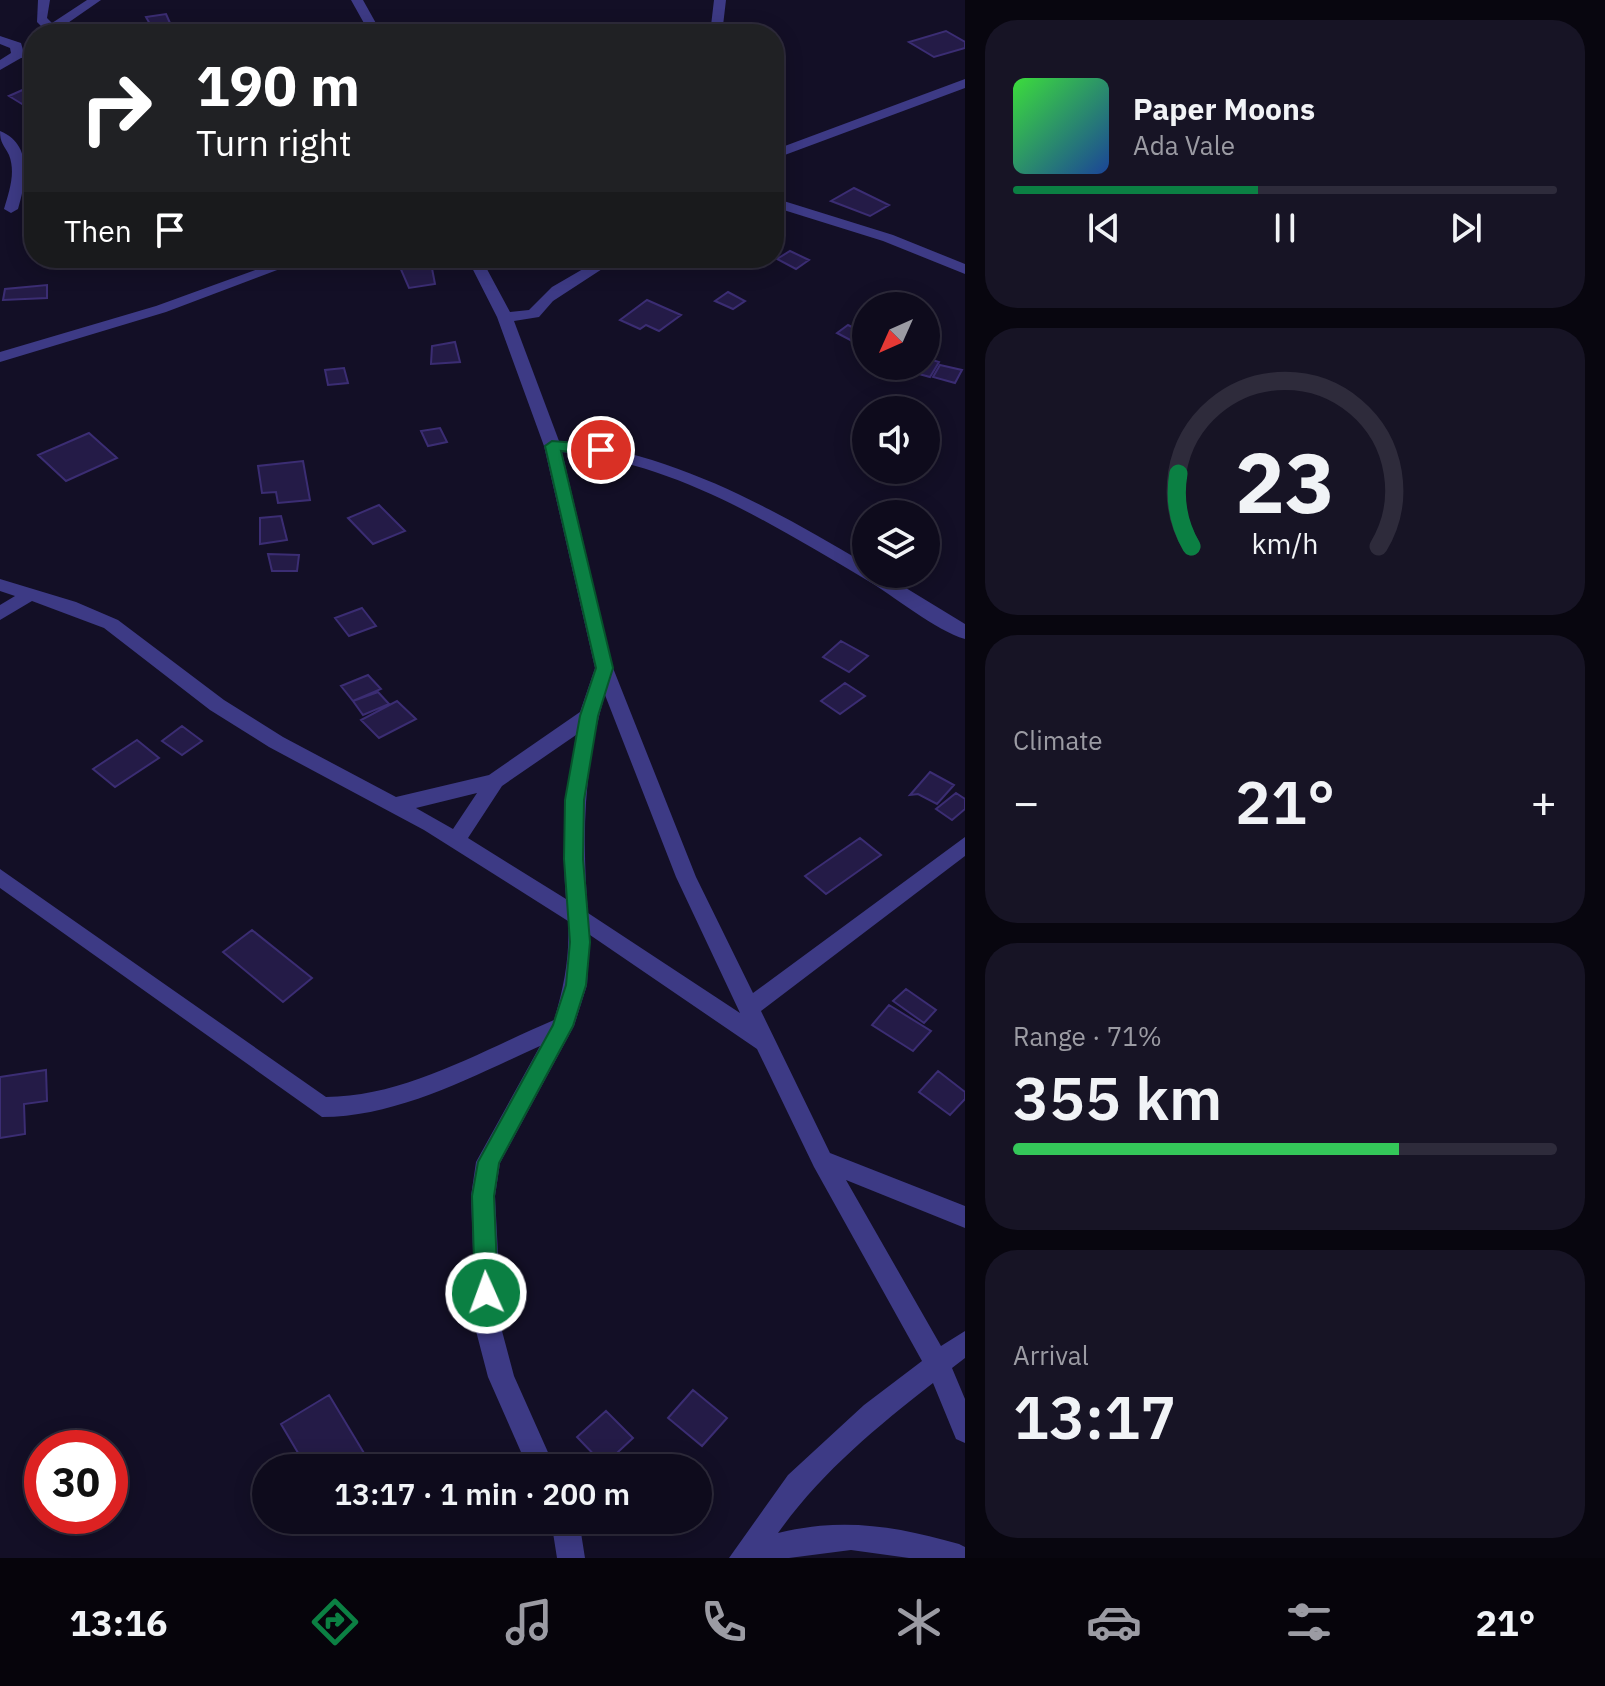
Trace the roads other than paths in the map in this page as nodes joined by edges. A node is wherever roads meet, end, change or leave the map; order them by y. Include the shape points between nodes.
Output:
1 (44, 0) edge
2 (95, 0) edge
3 (357, 0) edge
4 (720, 0) edge
5 (46, 24) edge
6 (59, 24) edge
7 (370, 24) edge
8 (717, 24) edge
9 (0, 40) edge
10 (18, 54) junction
11 (24, 54) edge
12 (0, 66) edge
13 (965, 83) edge
14 (0, 135) edge
15 (0, 151) edge
16 (784, 151) edge
17 (17, 154) junction
18 (24, 156) edge
19 (784, 205) edge
20 (11, 209) dead end
21 (274, 268) edge
22 (479, 268) edge
23 (599, 268) edge
24 (965, 269) edge
25 (505, 317) junction
26 (0, 357) edge
27 (552, 446) junction
28 (852, 563) edge
29 (0, 585) edge
30 (892, 588) edge
31 (30, 594) junction
32 (0, 614) edge
33 (965, 633) edge
34 (604, 668) junction
35 (589, 716) junction
36 (495, 781) junction
37 (395, 805) junction
38 (456, 840) junction
39 (965, 845) edge
40 (0, 877) edge
41 (577, 916) junction
42 (749, 1008) junction
43 (563, 1026) junction
44 (765, 1042) junction
45 (822, 1160) junction
46 (965, 1217) edge
47 (965, 1343) edge
48 (938, 1365) junction
49 (965, 1430) edge
50 (536, 1454) edge
51 (567, 1534) edge
52 (571, 1558) edge
53 (743, 1558) edge
54 (959, 1558) edge

1 - 5 street via 41,19
2 - 6 street
3 - 7 street
4 - 8 street
9 - 10 street via 16,46
10 - 11 street
10 - 12 street
13 - 16 street
14 - 17 street
15 - 17 street
17 - 18 street
17 - 20 street via 21,179
19 - 24 street
21 - 26 street via 161,309
22 - 25 street
23 - 25 street via 540,303 534,314
25 - 27 street
27 - 28 street via 623,454 785,523
27 - 34 street
29 - 31 street
30 - 33 street
31 - 32 street
31 - 37 street via 111,624 217,705
34 - 35 street
34 - 42 street via 686,877
35 - 36 street
35 - 41 street via 575,800
36 - 37 street
36 - 38 street
37 - 38 street
38 - 41 street
39 - 42 street
40 - 43 street via 322,1107 339,1110 428,1083
41 - 43 street via 576,985
41 - 44 street
42 - 44 street
43 - 50 street via 488,1162 483,1196 489,1331 501,1377
44 - 45 street
45 - 46 street
45 - 48 street
47 - 48 street
48 - 49 street
48 - 53 street via 873,1414 797,1484
51 - 52 street
53 - 54 street via 817,1536 870,1535

